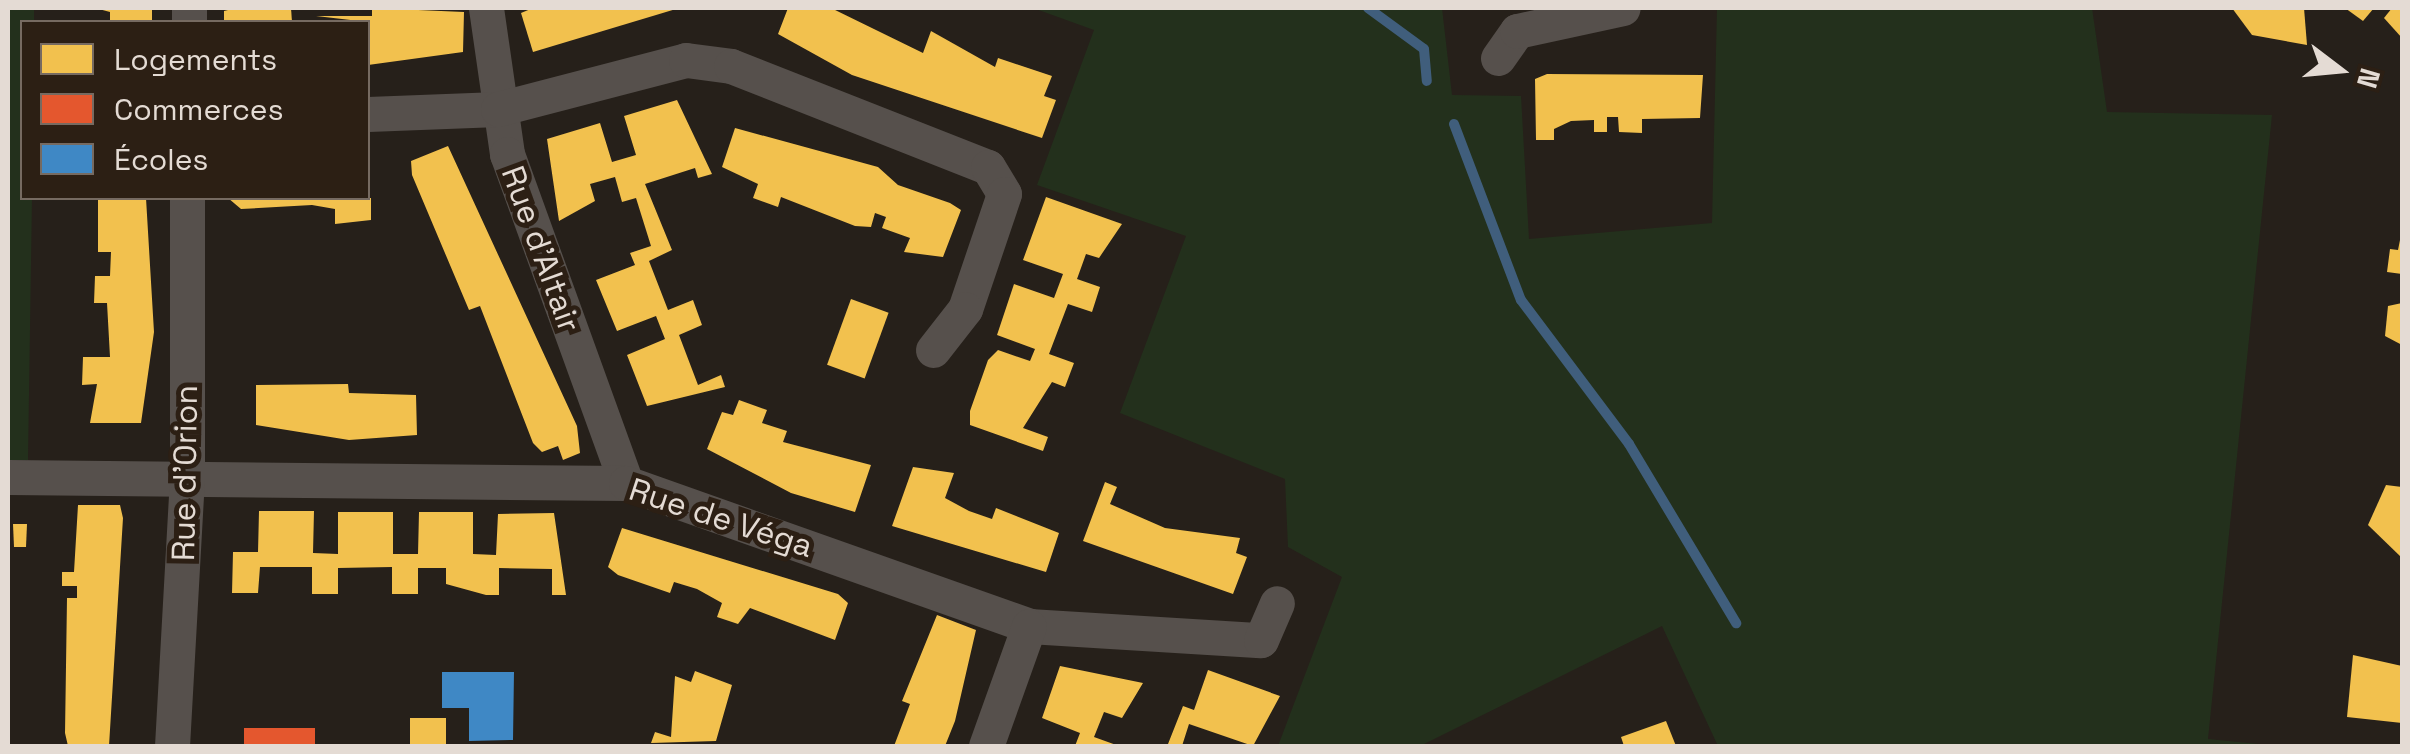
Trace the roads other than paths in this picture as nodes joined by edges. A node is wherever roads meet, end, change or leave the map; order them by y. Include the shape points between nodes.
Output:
1 (486, 8) edge
2 (1622, 8) edge
3 (1498, 58) dead end
4 (498, 109) junction
5 (370, 114) edge
6 (187, 200) edge
7 (933, 350) dead end
8 (8, 477) edge
9 (187, 480) junction
10 (626, 483) junction
11 (1276, 603) dead end
12 (1030, 626) junction
13 (172, 746) edge
14 (986, 746) edge

1 - 4 street, Rue d'Altair
2 - 3 street via 1518,30
4 - 5 street
4 - 7 street via 686,60 731,66 988,168 1004,194 965,310
4 - 10 street, Rue d'Altair
6 - 9 street, Rue d'Orion
8 - 9 street, Rue de Véga
9 - 10 street, Rue de Véga
9 - 13 street, Rue d'Orion
10 - 12 street, Rue de Véga
11 - 12 street, Rue de Véga via 1261,640
12 - 14 street

